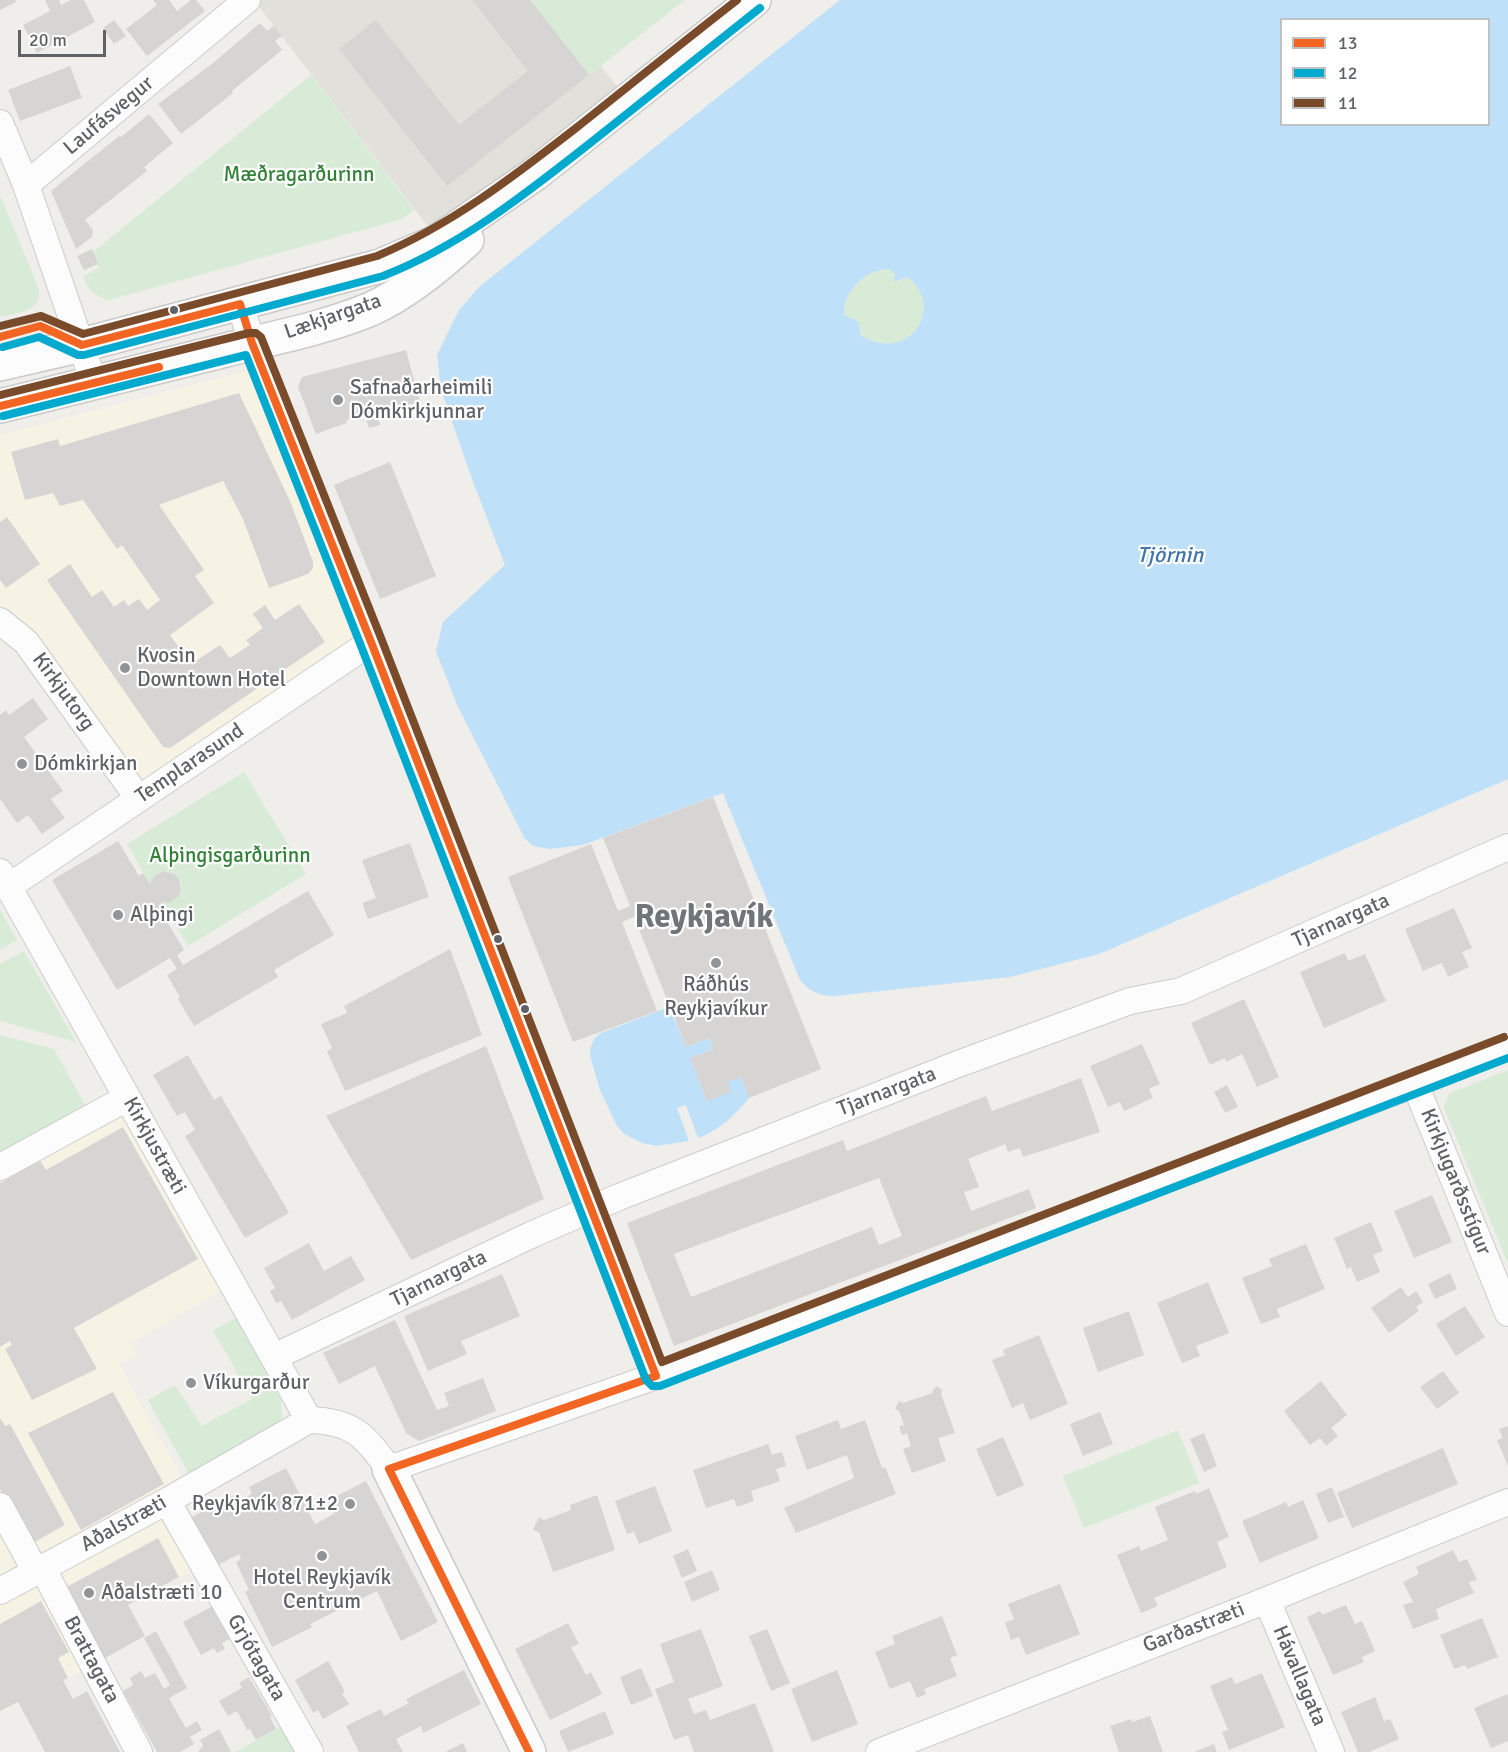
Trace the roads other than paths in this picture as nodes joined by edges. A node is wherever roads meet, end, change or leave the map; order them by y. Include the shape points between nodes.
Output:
1 (247, 0) edge
2 (752, 1) edge
3 (0, 123) edge
4 (26, 185) junction
5 (442, 250) junction
6 (240, 304) junction
7 (252, 343) junction
8 (82, 345) junction
9 (0, 364) edge
10 (94, 383) junction
11 (0, 406) edge
12 (0, 621) edge
13 (371, 642) junction
14 (139, 799) junction
15 (1508, 847) edge
16 (4, 879) edge
17 (1508, 1047) edge
18 (1415, 1084) junction
19 (128, 1098) junction
20 (0, 1167) edge
21 (591, 1209) junction
22 (1508, 1313) edge
23 (274, 1357) junction
24 (656, 1376) junction
25 (309, 1420) junction
26 (389, 1469) junction
27 (167, 1500) junction
28 (1508, 1502) edge
29 (0, 1506) edge
30 (40, 1570) junction
31 (0, 1591) edge
32 (1267, 1600) junction
33 (139, 1752) edge
34 (310, 1752) edge
35 (529, 1752) edge
36 (879, 1752) edge
37 (1331, 1752) edge

1 - 4 street, Laufásvegur
2 - 5 main road
3 - 4 street
4 - 8 street
5 - 6 main road, Lækjargata
5 - 7 main road, Lækjargata via 413,284 372,308
6 - 7 street
6 - 8 main road, Lækjargata
7 - 10 main road, Lækjargata
7 - 13 street
8 - 9 main road, Lækjargata
8 - 10 street
10 - 11 main road, Lækjargata
12 - 14 street, Kirkjutorg via 26,642
13 - 14 street, Templarasund
13 - 21 street
14 - 16 street, Templarasund
15 - 21 street, Tjarnargata via 1181,991 1130,1001 1021,1041
16 - 19 street, Kirkjustræti
17 - 18 street
18 - 22 street, Kirkjugarðsstígur
18 - 24 street
19 - 20 street
19 - 23 street, Kirkjustræti
21 - 23 street, Tjarnargata
21 - 24 street
23 - 25 street, Kirkjustræti
24 - 26 street
25 - 26 street via 327,1420 353,1429 370,1443
25 - 27 street, Aðalstræti
26 - 35 main road
27 - 30 street, Aðalstræti
27 - 34 street, Grjótagata
28 - 32 street, Garðastræti
29 - 30 street, Brattagata
30 - 31 street, Aðalstræti
30 - 33 street, Brattagata
32 - 36 street, Garðastræti
32 - 37 street, Hávallagata

